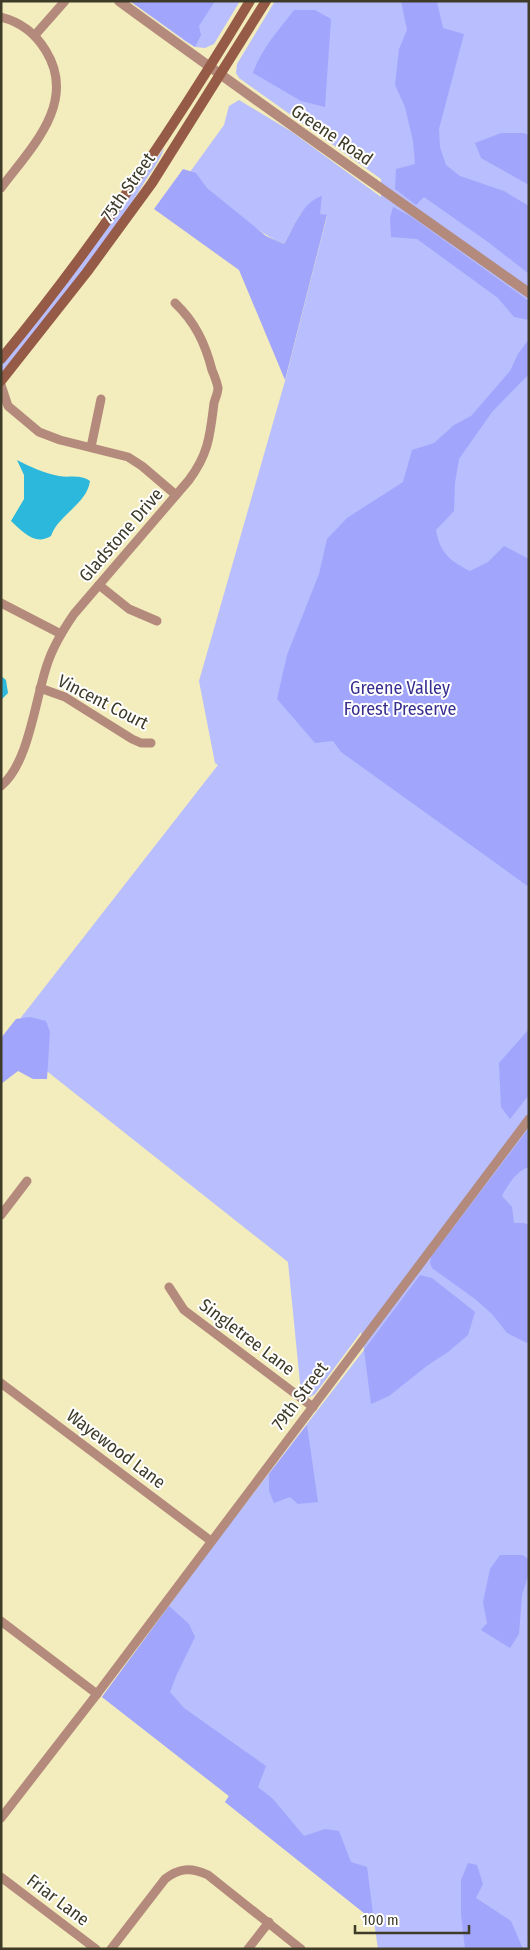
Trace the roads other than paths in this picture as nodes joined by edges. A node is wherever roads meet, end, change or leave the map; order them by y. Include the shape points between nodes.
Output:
1 (65, 1) edge
2 (119, 1) edge
3 (250, 1) edge
4 (266, 1) edge
5 (1, 17) edge
6 (35, 36) junction
7 (210, 68) junction
8 (221, 76) junction
9 (1, 188) edge
10 (529, 293) edge
11 (175, 303) dead end
12 (1, 359) edge
13 (1, 381) edge
14 (1, 385) edge
15 (101, 399) dead end
16 (5, 405) edge
17 (90, 447) junction
18 (176, 495) junction
19 (99, 585) junction
20 (1, 603) edge
21 (157, 621) dead end
22 (61, 634) junction
23 (40, 688) junction
24 (151, 744) dead end
25 (1, 786) edge
26 (529, 1119) edge
27 (27, 1181) dead end
28 (1, 1215) edge
29 (169, 1287) dead end
30 (1, 1383) edge
31 (313, 1407) junction
32 (211, 1541) junction
33 (1, 1621) edge
34 (97, 1694) junction
35 (1, 1818) edge
36 (1, 1877) edge
37 (269, 1922) junction
38 (96, 1949) edge
39 (111, 1949) edge
40 (248, 1949) edge
41 (301, 1949) edge

1 - 6 street
2 - 7 street, Greene Road
3 - 7 main road, 75th Street
4 - 8 main road, 75th Street
5 - 6 street via 19,24
6 - 9 street via 48,54 56,76 54,111
7 - 8 street, Greene Road
7 - 12 main road, 75th Street via 102,229
8 - 10 street, Greene Road
8 - 13 main road, 75th Street via 119,229
11 - 18 street, Gladstone Drive via 204,342 218,388 207,446 194,472
14 - 16 street
15 - 17 street
16 - 17 street via 39,432
17 - 18 street via 133,460
18 - 19 street, Gladstone Drive
19 - 21 street via 129,609
19 - 22 street, Gladstone Drive
20 - 22 street
22 - 23 street, Gladstone Drive
23 - 24 street, Vincent Court via 65,697 132,739
23 - 25 street, Gladstone Drive via 20,763
26 - 31 street, 79th Street
27 - 28 street
29 - 31 street, Singletree Lane via 184,1310
30 - 32 street, Wayewood Lane
31 - 32 street, 79th Street
32 - 34 street, 79th Street
33 - 34 street
34 - 35 street, 79th Street
36 - 38 street, Friar Lane
37 - 39 street via 208,1874 183,1869 165,1879
37 - 40 street
37 - 41 street

